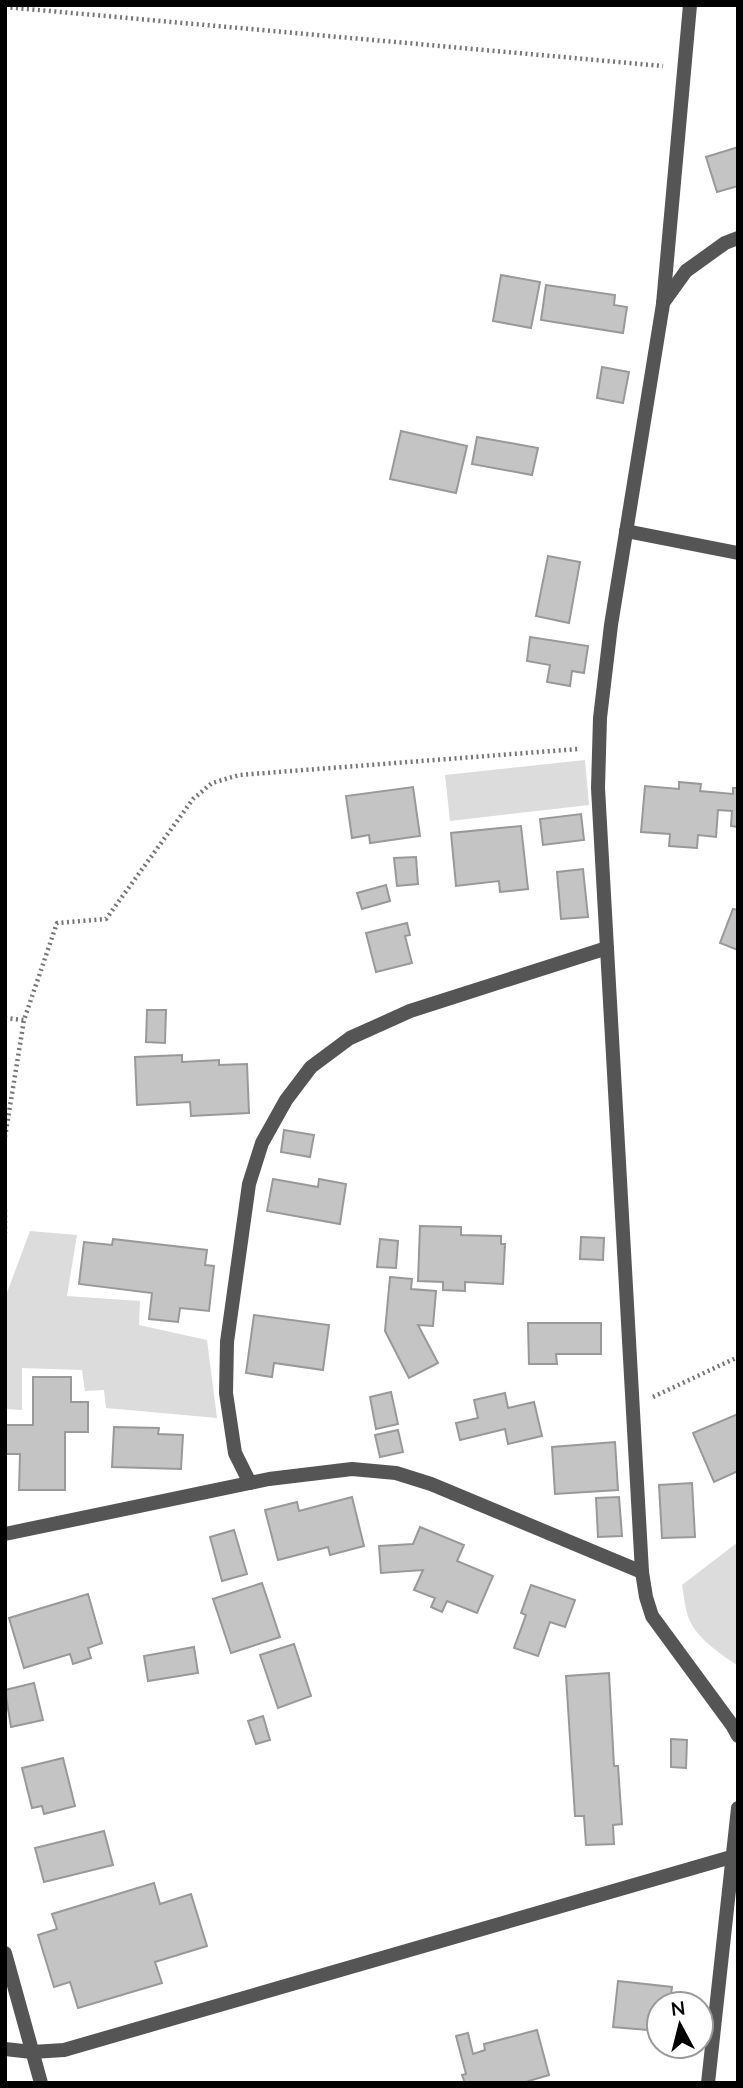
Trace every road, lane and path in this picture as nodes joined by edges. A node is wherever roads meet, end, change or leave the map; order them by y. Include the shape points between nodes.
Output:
1 (690, 5) edge
2 (5, 7) edge
3 (683, 67) junction
4 (738, 238) edge
5 (663, 304) junction
6 (626, 531) junction
7 (738, 553) edge
8 (600, 748) junction
9 (607, 948) junction
10 (5, 1018) edge
11 (24, 1020) junction
12 (5, 1137) edge
13 (5, 1210) edge
14 (5, 1233) edge
15 (738, 1356) edge
16 (633, 1407) junction
17 (250, 1483) junction
18 (5, 1534) edge
19 (642, 1573) junction
20 (738, 1736) edge
21 (738, 1808) edge
22 (735, 1855) edge
23 (5, 1953) edge
24 (5, 2049) edge
25 (32, 2052) junction
26 (41, 2083) edge
27 (708, 2083) edge

1 - 3 street
2 - 3 path
3 - 5 street
4 - 5 street via 686,271
5 - 6 street
6 - 7 street
6 - 8 street via 600,718
8 - 9 street
8 - 11 path via 239,775 212,783 192,799 106,919 57,923
9 - 16 street
9 - 17 street via 410,1011 350,1038 311,1067 286,1100 262,1143 249,1184 227,1342 226,1393 233,1441
10 - 11 path
11 - 12 path
13 - 14 path
15 - 16 path
16 - 19 street
17 - 18 street
17 - 19 street via 352,1469 396,1473
19 - 20 street via 652,1616
21 - 22 street
22 - 25 street via 64,2050
22 - 27 street
23 - 25 street
24 - 25 street
25 - 26 street

